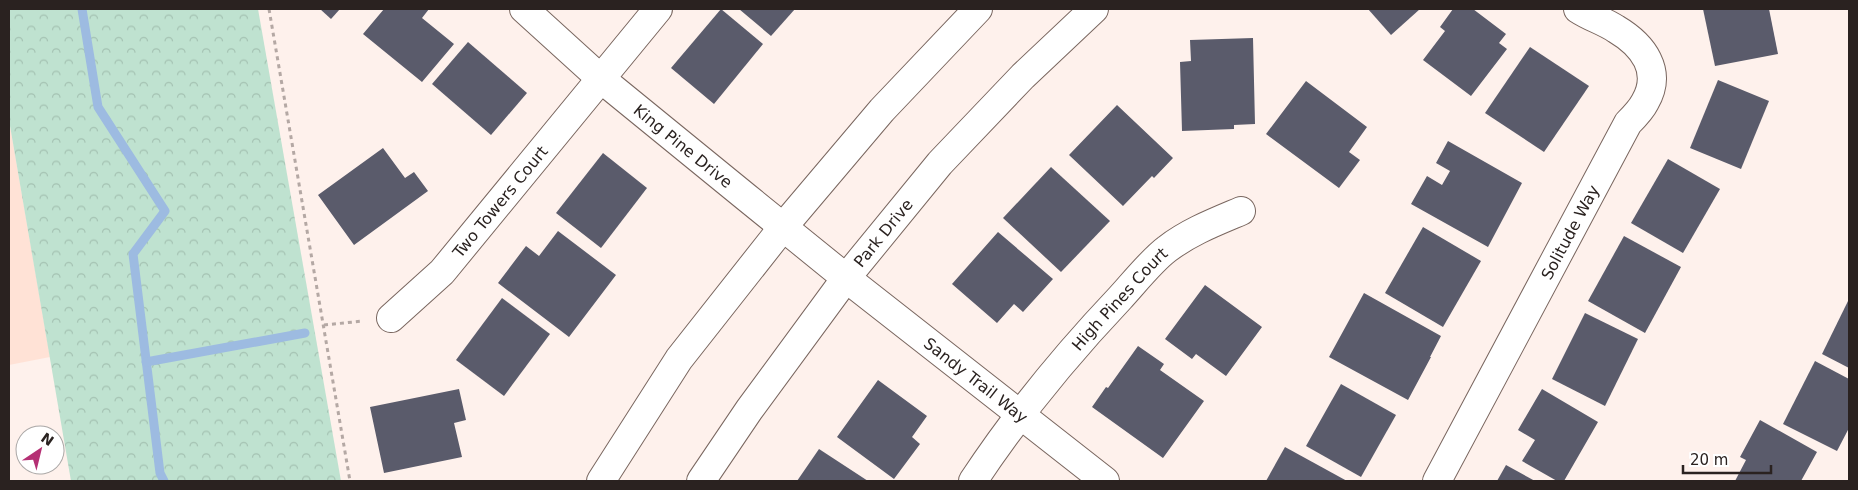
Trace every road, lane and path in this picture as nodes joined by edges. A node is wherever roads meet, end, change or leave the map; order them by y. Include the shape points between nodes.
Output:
1 (269, 9) edge
2 (524, 9) edge
3 (658, 9) edge
4 (978, 9) edge
5 (1094, 9) edge
6 (1578, 9) edge
7 (600, 78) junction
8 (1241, 211) dead end
9 (783, 226) junction
10 (846, 278) junction
11 (391, 318) joint
12 (324, 325) junction
13 (1020, 414) junction
14 (350, 481) edge
15 (601, 481) edge
16 (701, 481) edge
17 (973, 481) edge
18 (1105, 481) edge
19 (1437, 481) edge

1 - 12 path
2 - 7 street, King Pine Drive
3 - 7 street, Two Towers Court
4 - 9 street via 882,110
5 - 10 street, Park Drive via 1023,76 940,164
6 - 19 street, Solitude Way via 1615,28 1642,50 1651,65 1646,102 1628,123
7 - 9 street, King Pine Drive
7 - 11 street, Two Towers Court via 442,272
8 - 13 street, High Pines Court via 1200,229 1166,250 1090,329
9 - 10 street, King Pine Drive
9 - 15 street via 679,359
10 - 13 street, Sandy Trail Way
10 - 16 street, Park Drive via 748,410
11 - 12 path
12 - 14 path
13 - 17 street, High Pines Court
13 - 18 street, Sandy Trail Way

